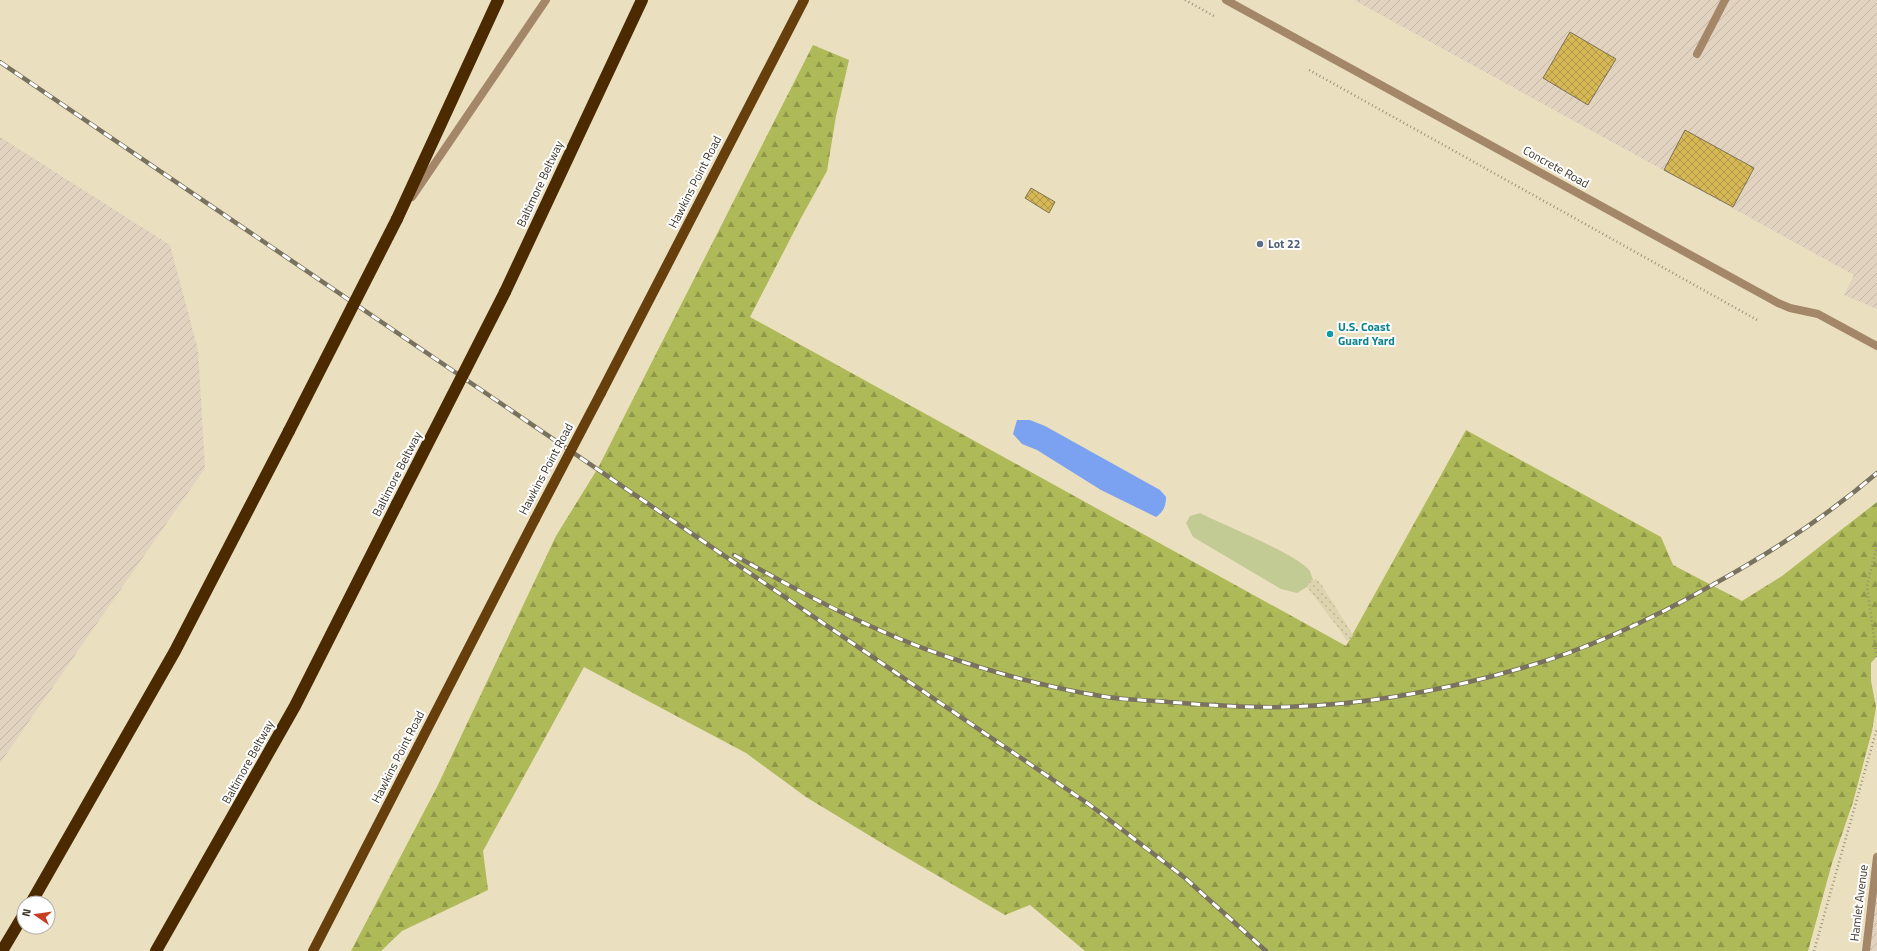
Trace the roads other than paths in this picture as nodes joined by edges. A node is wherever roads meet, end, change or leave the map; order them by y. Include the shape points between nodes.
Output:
1 (498, 0) edge
2 (546, 0) edge
3 (642, 0) edge
4 (804, 0) edge
5 (1226, 0) edge
6 (1725, 0) edge
7 (1698, 54) dead end
8 (397, 219) junction
9 (1877, 346) edge
10 (1877, 857) edge
11 (36, 895) edge
12 (16, 927) edge
13 (2, 951) edge
14 (156, 951) edge
15 (313, 951) edge
16 (1866, 951) edge

1 - 8 highway
2 - 8 street
3 - 14 highway, Baltimore Beltway, bridge via 505,292 295,706
4 - 15 main road, Hawkins Point Road, bridge
5 - 9 street, Concrete Road via 1778,303 1818,314
6 - 7 street
8 - 11 highway, bridge via 175,651
10 - 16 street, Hamlet Avenue
12 - 13 highway

